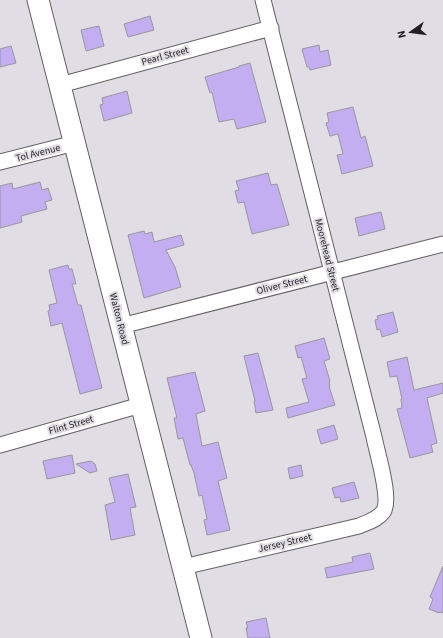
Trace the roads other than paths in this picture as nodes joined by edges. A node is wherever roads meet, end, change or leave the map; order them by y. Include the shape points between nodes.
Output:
1 (38, 0) edge
2 (263, 0) edge
3 (270, 28) junction
4 (60, 85) junction
5 (75, 144) junction
6 (0, 162) edge
7 (443, 244) edge
8 (332, 272) junction
9 (121, 326) junction
10 (141, 405) junction
11 (0, 445) edge
12 (384, 511) joint
13 (183, 567) junction
14 (201, 638) edge

1 - 4 street, Walton Road
2 - 3 street, Moorehead Street
3 - 4 street, Pearl Street
3 - 8 street, Moorehead Street
4 - 5 street, Walton Road
5 - 6 street, Tol Avenue
5 - 9 street, Walton Road
7 - 8 street, Oliver Street
8 - 9 street, Oliver Street
8 - 12 street, Moorehead Street via 386,490
9 - 10 street, Walton Road
10 - 11 street, Flint Street
10 - 13 street, Walton Road
12 - 13 street, Jersey Street via 376,519 359,526
13 - 14 street, Walton Road

